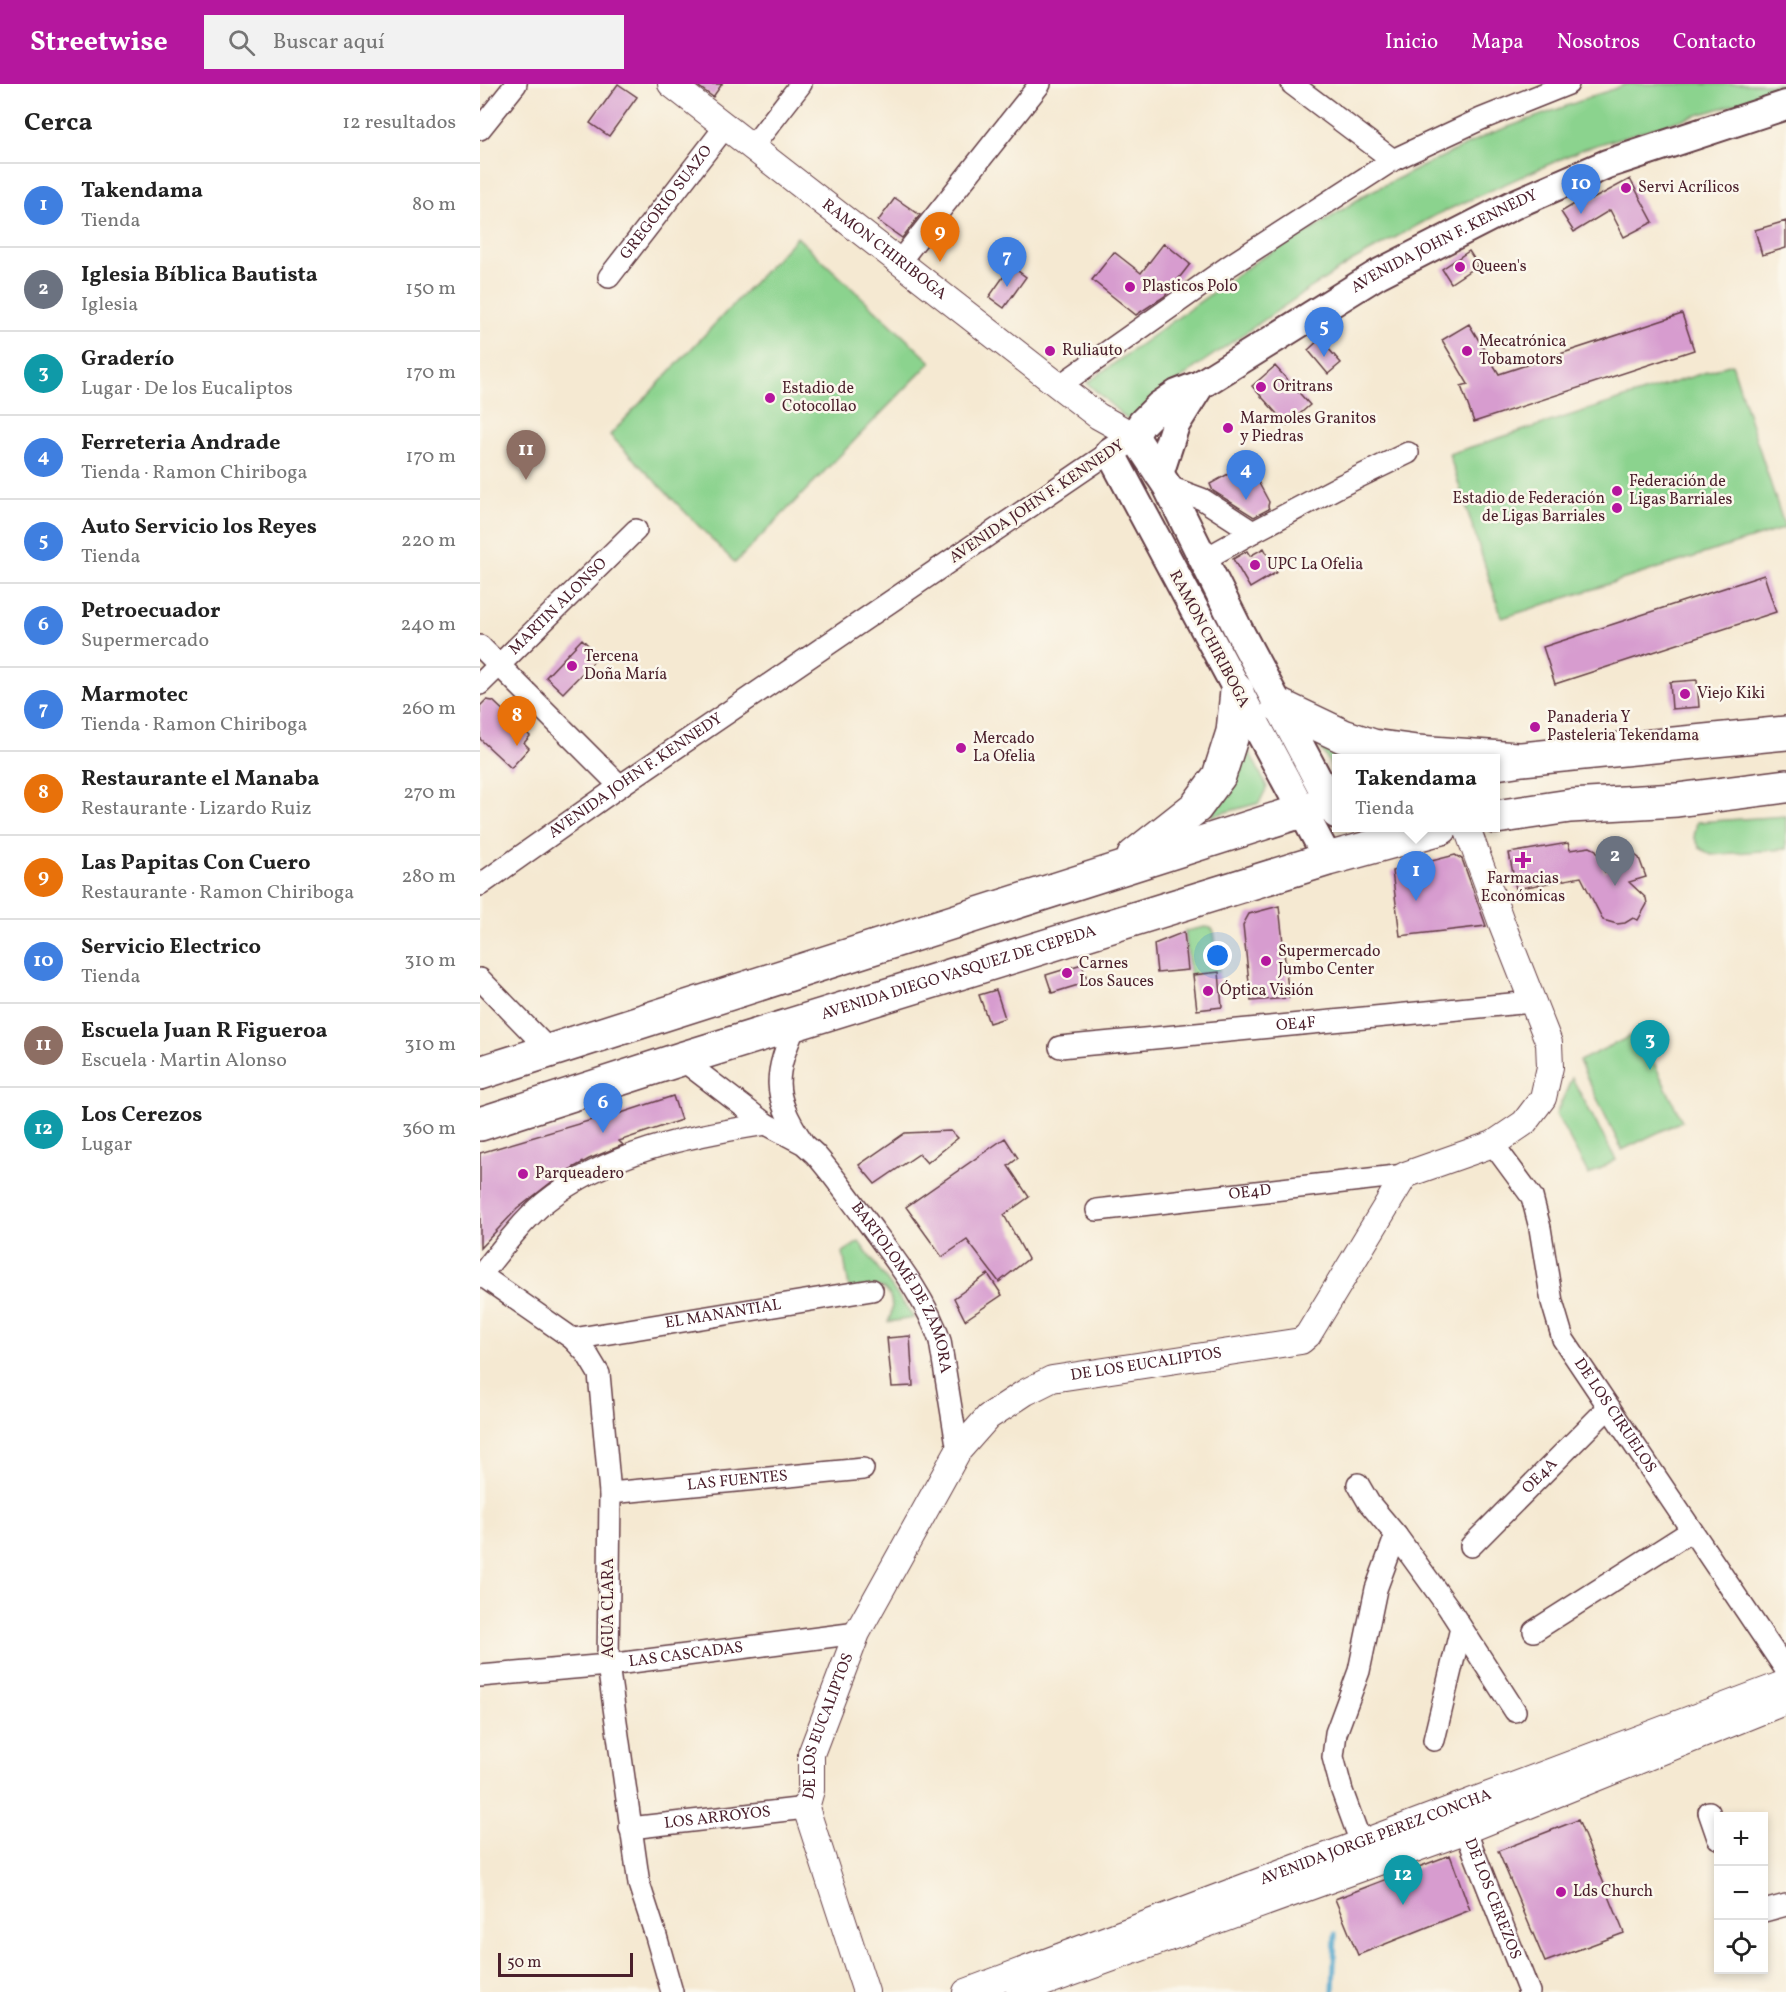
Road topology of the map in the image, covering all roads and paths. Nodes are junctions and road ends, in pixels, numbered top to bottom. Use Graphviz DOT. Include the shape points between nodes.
graph roads {
  1 [pos="516,84"];
  2 [pos="671,84"];
  3 [pos="801,84"];
  4 [pos="1040,84"];
  5 [pos="1292,84"];
  6 [pos="1568,84"];
  7 [pos="1786,105"];
  8 [pos="725,127"];
  9 [pos="480,129"];
  10 [pos="752,147"];
  11 [pos="1393,160"];
  12 [pos="899,262"];
  13 [pos="609,277"];
  14 [pos="1200,385"];
  15 [pos="1059,386"];
  16 [pos="1098,416"];
  17 [pos="1134,436"];
  18 [pos="1110,452"];
  19 [pos="1408,453"];
  20 [pos="1163,480"];
  21 [pos="636,530"];
  22 [pos="1253,532"];
  23 [pos="1203,560"];
  24 [pos="480,646"];
  25 [pos="499,665"];
  26 [pos="480,684"];
  27 [pos="1237,691"];
  28 [pos="1278,705"];
  29 [pos="1786,734"];
  30 [pos="1437,754"];
  31 [pos="1509,761"];
  32 [pos="621,786"];
  33 [pos="1786,786"];
  34 [pos="1500,816"];
  35 [pos="1332,821"];
  36 [pos="1332,822"];
  37 [pos="1332,823"];
  38 [pos="1332,823"];
  39 [pos="1468,832"];
  40 [pos="1117,869"];
  41 [pos="480,885"];
  42 [pos="480,979"];
  43 [pos="1532,1002"];
  44 [pos="796,1024"];
  45 [pos="1060,1047"];
  46 [pos="549,1050"];
  47 [pos="681,1059"];
  48 [pos="480,1073"];
  49 [pos="480,1124"];
  50 [pos="766,1124"];
  51 [pos="804,1144"];
  52 [pos="1493,1144"];
  53 [pos="1405,1175"];
  54 [pos="1097,1210"];
  55 [pos="480,1275"];
  56 [pos="872,1290"];
  57 [pos="573,1339"];
  58 [pos="1609,1407"];
  59 [pos="958,1451"];
  60 [pos="863,1469"];
  61 [pos="1358,1484"];
  62 [pos="610,1493"];
  63 [pos="1692,1531"];
  64 [pos="1396,1535"];
  65 [pos="1471,1546"];
  66 [pos="1461,1628"];
  67 [pos="1534,1630"];
  68 [pos="857,1633"];
  69 [pos="608,1665"];
  70 [pos="1786,1670"];
  71 [pos="480,1676"];
  72 [pos="1786,1683"];
  73 [pos="1786,1701"];
  74 [pos="1515,1711"];
  75 [pos="1434,1740"];
  76 [pos="806,1808"];
  77 [pos="1709,1812"];
  78 [pos="1461,1819"];
  79 [pos="1714,1825"];
  80 [pos="630,1828"];
  81 [pos="1361,1843"];
  82 [pos="1786,1905"];
  83 [pos="1768,1910"];
  84 [pos="672,1992"];
  85 [pos="866,1992"];
  86 [pos="966,1992"];
  87 [pos="1019,1992"];
  88 [pos="1529,1992"];
  1 -- 9 [label="street"];
  2 -- 8 [label="street, RAMON CHIRIBOGA"];
  3 -- 10 [label="street"];
  4 -- 12 [label="street"];
  5 -- 11 [label="street"];
  6 -- 11 [label="street"];
  7 -- 14 [label="main road, AVENIDA JOHN F. KENNEDY" via="1607,164 1515,204 1378,274"];
  8 -- 10 [label="street, RAMON CHIRIBOGA"];
  8 -- 13 [label="street, GREGORIO SUAZO"];
  10 -- 12 [label="street, RAMON CHIRIBOGA"];
  11 -- 15 [label="street" via="1229,266"];
  12 -- 15 [label="street, RAMON CHIRIBOGA"];
  14 -- 17 [label="main road, AVENIDA JOHN F. KENNEDY" via="1159,406"];
  14 -- 20 [label="main road" via="1175,425"];
  15 -- 16 [label="street, RAMON CHIRIBOGA"];
  16 -- 17 [label="street, RAMON CHIRIBOGA"];
  16 -- 18 [label="street, RAMON CHIRIBOGA"];
  17 -- 18 [label="main road, AVENIDA JOHN F. KENNEDY"];
  17 -- 20 [label="main road, RAMON CHIRIBOGA"];
  18 -- 27 [label="main road, RAMON CHIRIBOGA"];
  18 -- 32 [label="street, AVENIDA JOHN F. KENNEDY"];
  19 -- 22 [label="street"];
  20 -- 22 [label="street" via="1202,499"];
  20 -- 23 [label="main road, RAMON CHIRIBOGA"];
  21 -- 25 [label="street, MARTIN ALONSO"];
  22 -- 23 [label="street"];
  23 -- 28 [label="main road, RAMON CHIRIBOGA"];
  24 -- 25 [label="street"];
  25 -- 26 [label="street, MARTIN ALONSO"];
  25 -- 32 [label="street"];
  27 -- 36 [label="main road, RAMON CHIRIBOGA"];
  27 -- 40 [label="main road" via="1233,732 1219,776 1196,807"];
  28 -- 30 [label="main road" via="1373,746"];
  28 -- 35 [label="main road, RAMON CHIRIBOGA"];
  29 -- 31 [label="main road"];
  32 -- 41 [label="street, AVENIDA JOHN F. KENNEDY"];
  33 -- 34 [label="main road"];
  37 -- 40 [label="main road, AVENIDA DIEGO VASQUEZ DE CEPEDA"];
  38 -- 44 [label="main road, AVENIDA DIEGO VASQUEZ DE CEPEDA"];
  39 -- 43 [label="street"];
  40 -- 46 [label="main road, AVENIDA DIEGO VASQUEZ DE CEPEDA"];
  42 -- 46 [label="street"];
  43 -- 45 [label="street, OE4F"];
  43 -- 52 [label="street" via="1549,1043 1550,1067 1543,1098 1524,1123"];
  44 -- 47 [label="main road, AVENIDA DIEGO VASQUEZ DE CEPEDA"];
  44 -- 51 [label="street, BARTOLOMÉ DE ZAMORA" via="782,1058 779,1095 785,1114"];
  46 -- 48 [label="main road, AVENIDA DIEGO VASQUEZ DE CEPEDA"];
  47 -- 49 [label="main road, AVENIDA DIEGO VASQUEZ DE CEPEDA"];
  47 -- 50 [label="street, BARTOLOMÉ DE ZAMORA"];
  50 -- 51 [label="street, BARTOLOMÉ DE ZAMORA"];
  50 -- 55 [label="street" via="656,1146 566,1186 530,1217"];
  51 -- 59 [label="street, BARTOLOMÉ DE ZAMORA" via="837,1181 930,1313 940,1341"];
  52 -- 53 [label="street"];
  52 -- 58 [label="street, DE LOS CIRUELOS" via="1532,1197 1563,1339"];
  53 -- 54 [label="street, OE4D"];
  53 -- 59 [label="street, DE LOS EUCALIPTOS" via="1301,1341 1052,1379 988,1417"];
  55 -- 57 [label="street, AGUA CLARA"];
  56 -- 57 [label="street, EL MANANTIAL"];
  57 -- 62 [label="street, AGUA CLARA" via="599,1374"];
  58 -- 63 [label="street, DE LOS CIRUELOS"];
  58 -- 65 [label="street, OE4A"];
  59 -- 68 [label="street, DE LOS EUCALIPTOS"];
  60 -- 62 [label="street, LAS FUENTES"];
  61 -- 64 [label="street"];
  62 -- 69 [label="street, AGUA CLARA"];
  63 -- 67 [label="street"];
  63 -- 70 [label="street, DE LOS CIRUELOS"];
  64 -- 66 [label="street"];
  64 -- 81 [label="street" via="1376,1589 1359,1671 1336,1733 1334,1757"];
  66 -- 74 [label="street"];
  66 -- 75 [label="street"];
  68 -- 69 [label="street, LAS CASCADAS"];
  68 -- 76 [label="street, DE LOS EUCALIPTOS" via="812,1754"];
  69 -- 71 [label="street, LAS CASCADAS"];
  69 -- 80 [label="street, AGUA CLARA"];
  72 -- 78 [label="street, AVENIDA JORGE PEREZ CONCHA"];
  73 -- 78 [label="street, AVENIDA JORGE PEREZ CONCHA"];
  76 -- 80 [label="street, LOS ARROYOS"];
  76 -- 85 [label="street, DE LOS EUCALIPTOS"];
  77 -- 79 [label="street"];
  78 -- 81 [label="street, AVENIDA JORGE PEREZ CONCHA"];
  78 -- 87 [label="street, AVENIDA JORGE PEREZ CONCHA"];
  78 -- 88 [label="street, DE LOS CEREZOS"];
  80 -- 84 [label="street, AGUA CLARA" via="639,1884"];
  81 -- 86 [label="street, AVENIDA JORGE PEREZ CONCHA"];
  82 -- 83 [label="street"];
}
